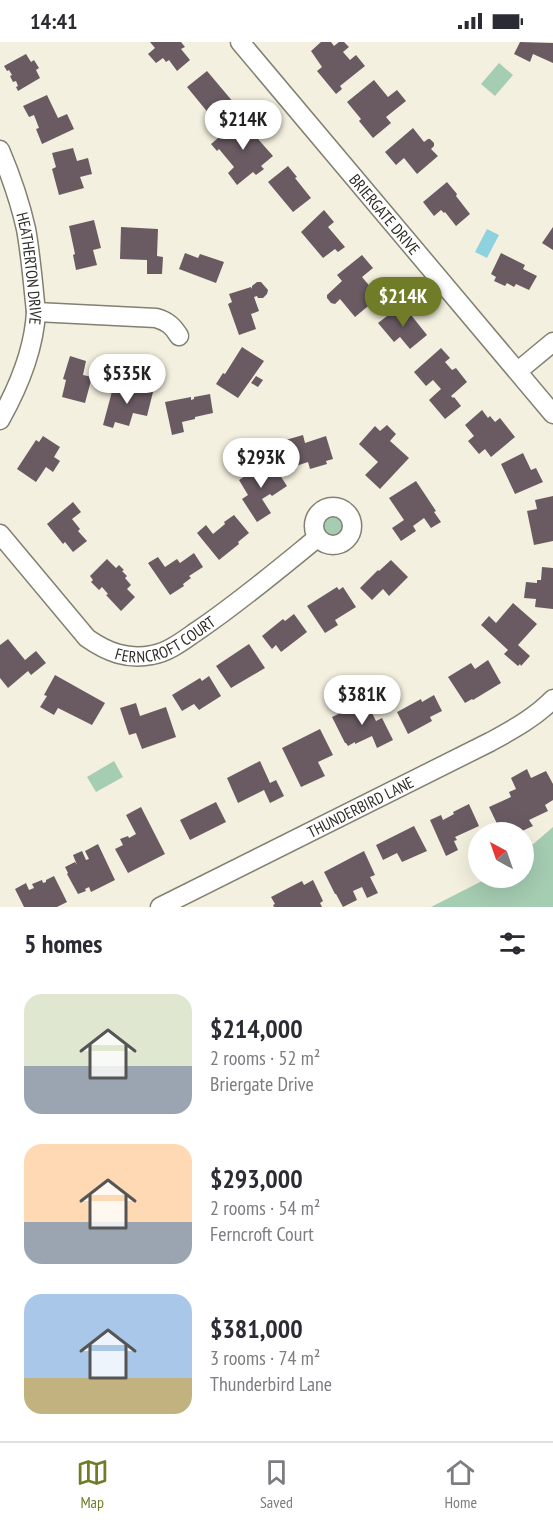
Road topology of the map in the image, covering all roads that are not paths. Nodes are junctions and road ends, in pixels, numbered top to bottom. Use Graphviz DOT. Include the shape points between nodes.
graph roads {
  1 [pos="240,42"];
  2 [pos="0,150"];
  3 [pos="36,312"];
  4 [pos="179,336"];
  5 [pos="553,342"];
  6 [pos="518,371"];
  7 [pos="553,414"];
  8 [pos="0,420"];
  9 [pos="0,534"];
  10 [pos="317,538"];
  11 [pos="553,699"];
  12 [pos="160,907"];
  1 -- 6 [label="street, BRIERGATE DRIVE"];
  2 -- 3 [label="street, HEATHERTON DRIVE" via="26,232"];
  3 -- 4 [label="street" via="156,318 170,324"];
  3 -- 8 [label="street, HEATHERTON DRIVE" via="23,372"];
  5 -- 6 [label="street"];
  6 -- 7 [label="street, BRIERGATE DRIVE"];
  9 -- 10 [label="street, FERNCROFT COURT" via="87,638 117,654 135,657 167,650 182,641 229,609"];
  11 -- 12 [label="street, THUNDERBIRD LANE" via="516,728 490,742"];
}
